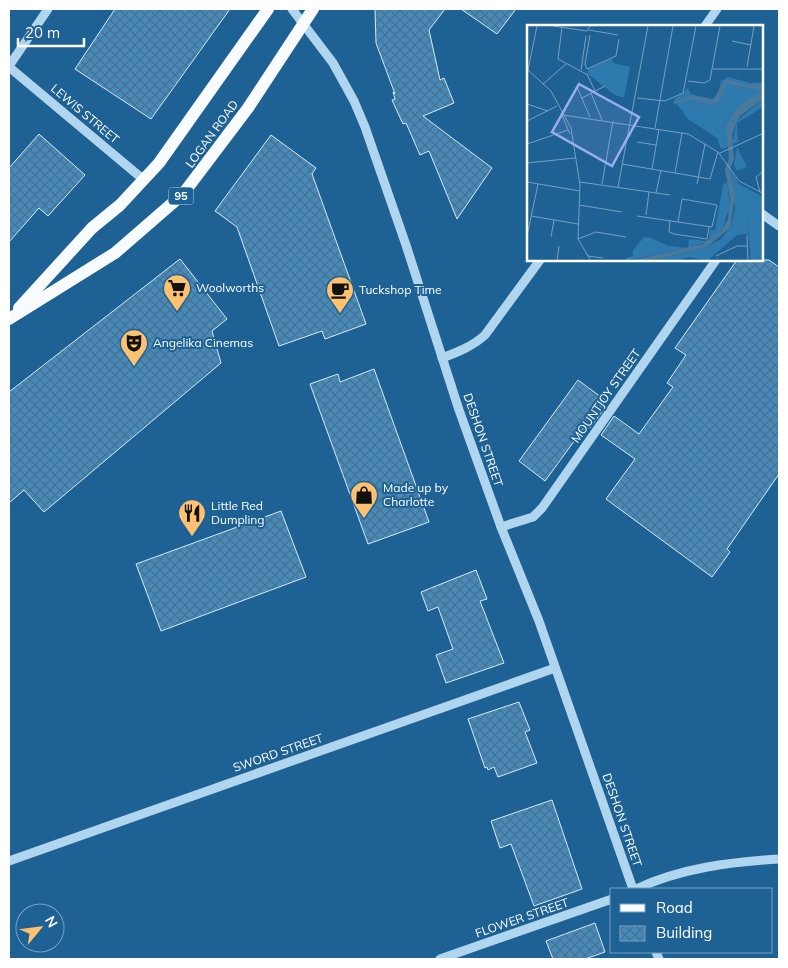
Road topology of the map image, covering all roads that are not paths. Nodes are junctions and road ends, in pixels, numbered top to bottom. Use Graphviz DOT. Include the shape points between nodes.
graph roads {
  1 [pos="48,9"];
  2 [pos="268,9"];
  3 [pos="292,9"];
  4 [pos="314,9"];
  5 [pos="717,9"];
  6 [pos="304,23"];
  7 [pos="706,25"];
  8 [pos="9,67"];
  9 [pos="144,180"];
  10 [pos="763,215"];
  11 [pos="779,226"];
  12 [pos="539,261"];
  13 [pos="715,261"];
  14 [pos="9,319"];
  15 [pos="442,358"];
  16 [pos="501,528"];
  17 [pos="555,668"];
  18 [pos="779,859"];
  19 [pos="9,860"];
  20 [pos="634,888"];
  21 [pos="636,888"];
  22 [pos="610,900"];
  23 [pos="440,959"];
  1 -- 8 [label="street"];
  2 -- 9 [label="main road, LOGAN ROAD / 95" via="165,156"];
  3 -- 6 [label="street, DESHON STREET"];
  4 -- 6 [label="main road, LOGAN ROAD / 95"];
  5 -- 7 [label="street"];
  6 -- 14 [label="main road, LOGAN ROAD / 95" via="248,108 182,194 114,253"];
  6 -- 15 [label="street, DESHON STREET" via="343,79 365,127"];
  8 -- 9 [label="street, LEWIS STREET"];
  9 -- 14 [label="main road, LOGAN ROAD / 95" via="92,228"];
  10 -- 11 [label="street"];
  12 -- 15 [label="street" via="485,334 464,350"];
  13 -- 16 [label="street, MOUNTJOY STREET" via="542,508 533,517"];
  15 -- 16 [label="street, DESHON STREET"];
  16 -- 17 [label="street, DESHON STREET"];
  17 -- 19 [label="street, SWORD STREET"];
  17 -- 20 [label="street, DESHON STREET"];
  18 -- 21 [label="street" via="716,865"];
  22 -- 23 [label="street, FLOWER STREET"];
}
